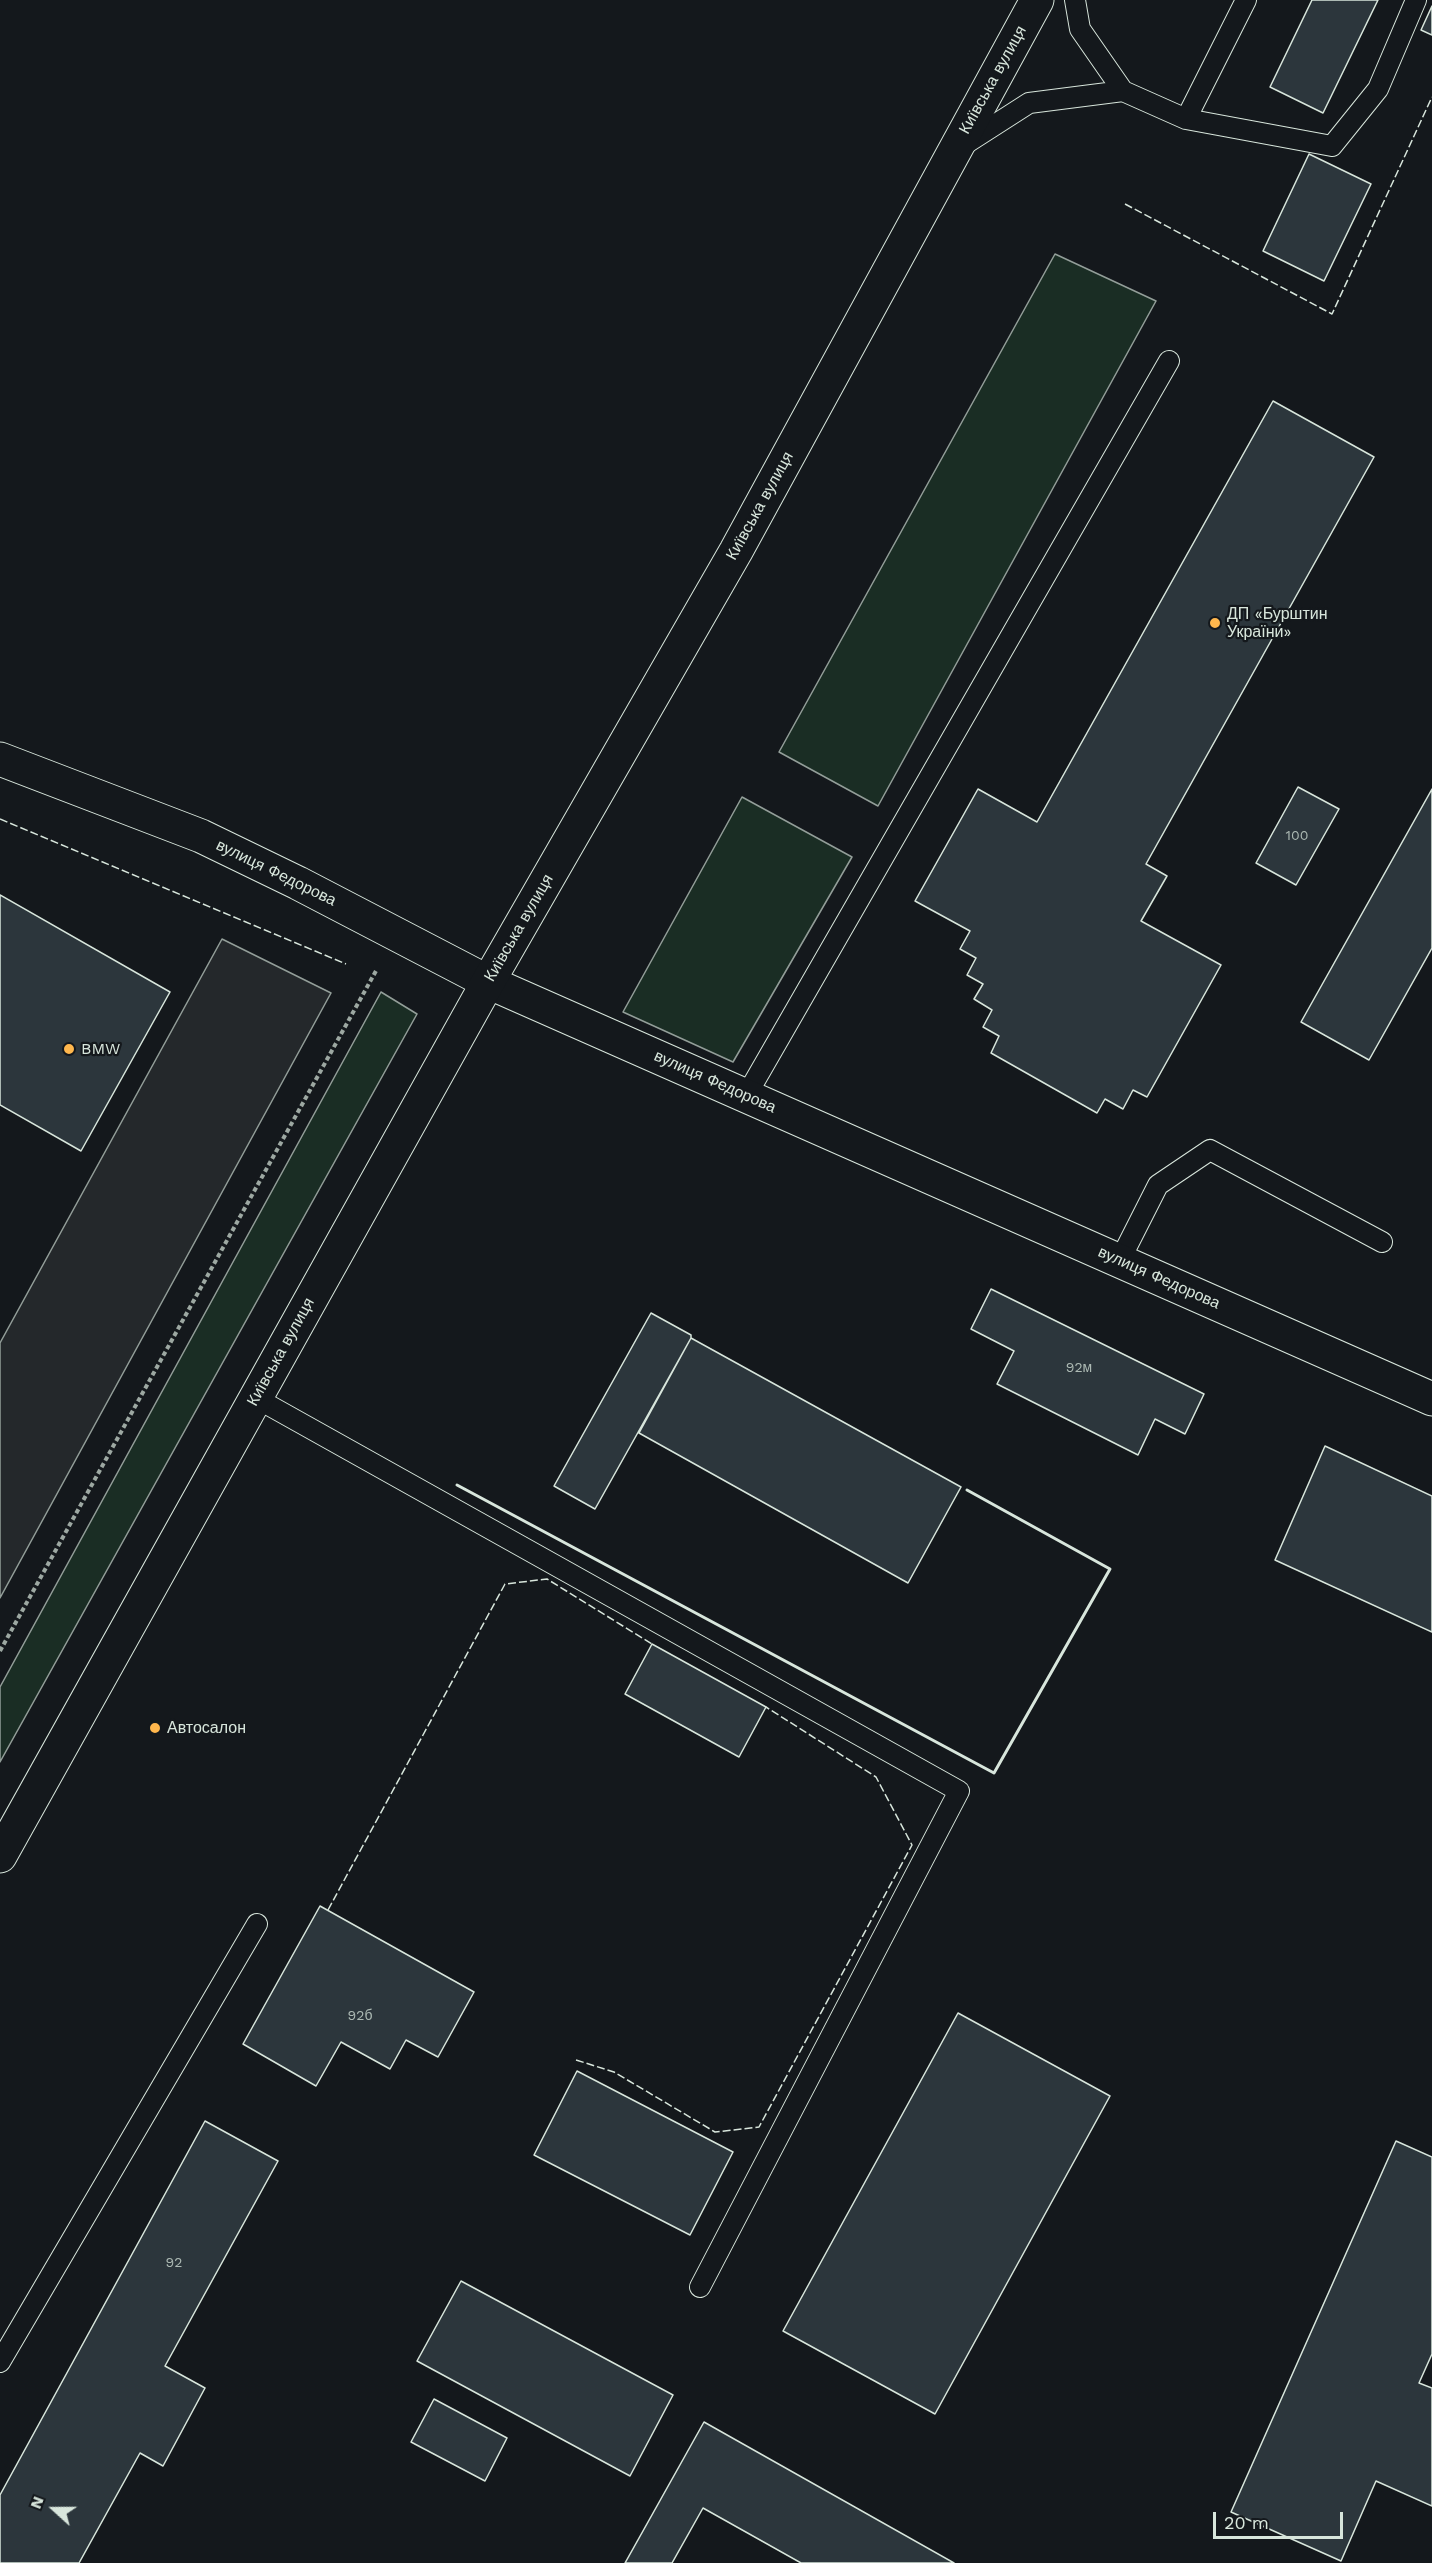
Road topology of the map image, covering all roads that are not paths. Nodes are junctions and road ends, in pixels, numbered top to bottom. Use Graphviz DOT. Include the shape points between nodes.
graph roads {
  1 [pos="1037,0"];
  2 [pos="1076,0"];
  3 [pos="1246,0"];
  4 [pos="1416,0"];
  5 [pos="1123,91"];
  6 [pos="1186,119"];
  7 [pos="955,151"];
  8 [pos="1169,361"];
  9 [pos="0,759"];
  10 [pos="488,982"];
  11 [pos="746,1096"];
  12 [pos="1382,1242"];
  13 [pos="1120,1260"];
  14 [pos="256,1398"];
  15 [pos="1432,1399"];
  16 [pos="0,1856"];
  17 [pos="257,1924"];
  18 [pos="700,2287"];
  19 [pos="0,2362"];
  1 -- 7 [label="main road, Київська вулиця"];
  2 -- 5 [label="lane" via="1080,28"];
  3 -- 6 [label="lane"];
  4 -- 6 [label="lane" via="1378,89 1332,146"];
  5 -- 6 [label="lane"];
  5 -- 7 [label="lane" via="1029,103"];
  7 -- 10 [label="main road, Київська вулиця" via="736,550"];
  8 -- 11 [label="lane"];
  9 -- 10 [label="main road, вулиця Федорова" via="201,836"];
  10 -- 11 [label="main road, вулиця Федорова"];
  10 -- 14 [label="main road, Київська вулиця"];
  11 -- 13 [label="main road, вулиця Федорова"];
  12 -- 13 [label="lane" via="1210,1150 1158,1185"];
  13 -- 15 [label="main road, вулиця Федорова"];
  14 -- 16 [label="main road, Київська вулиця"];
  14 -- 18 [label="lane" via="959,1791"];
  17 -- 19 [label="lane"];
}
